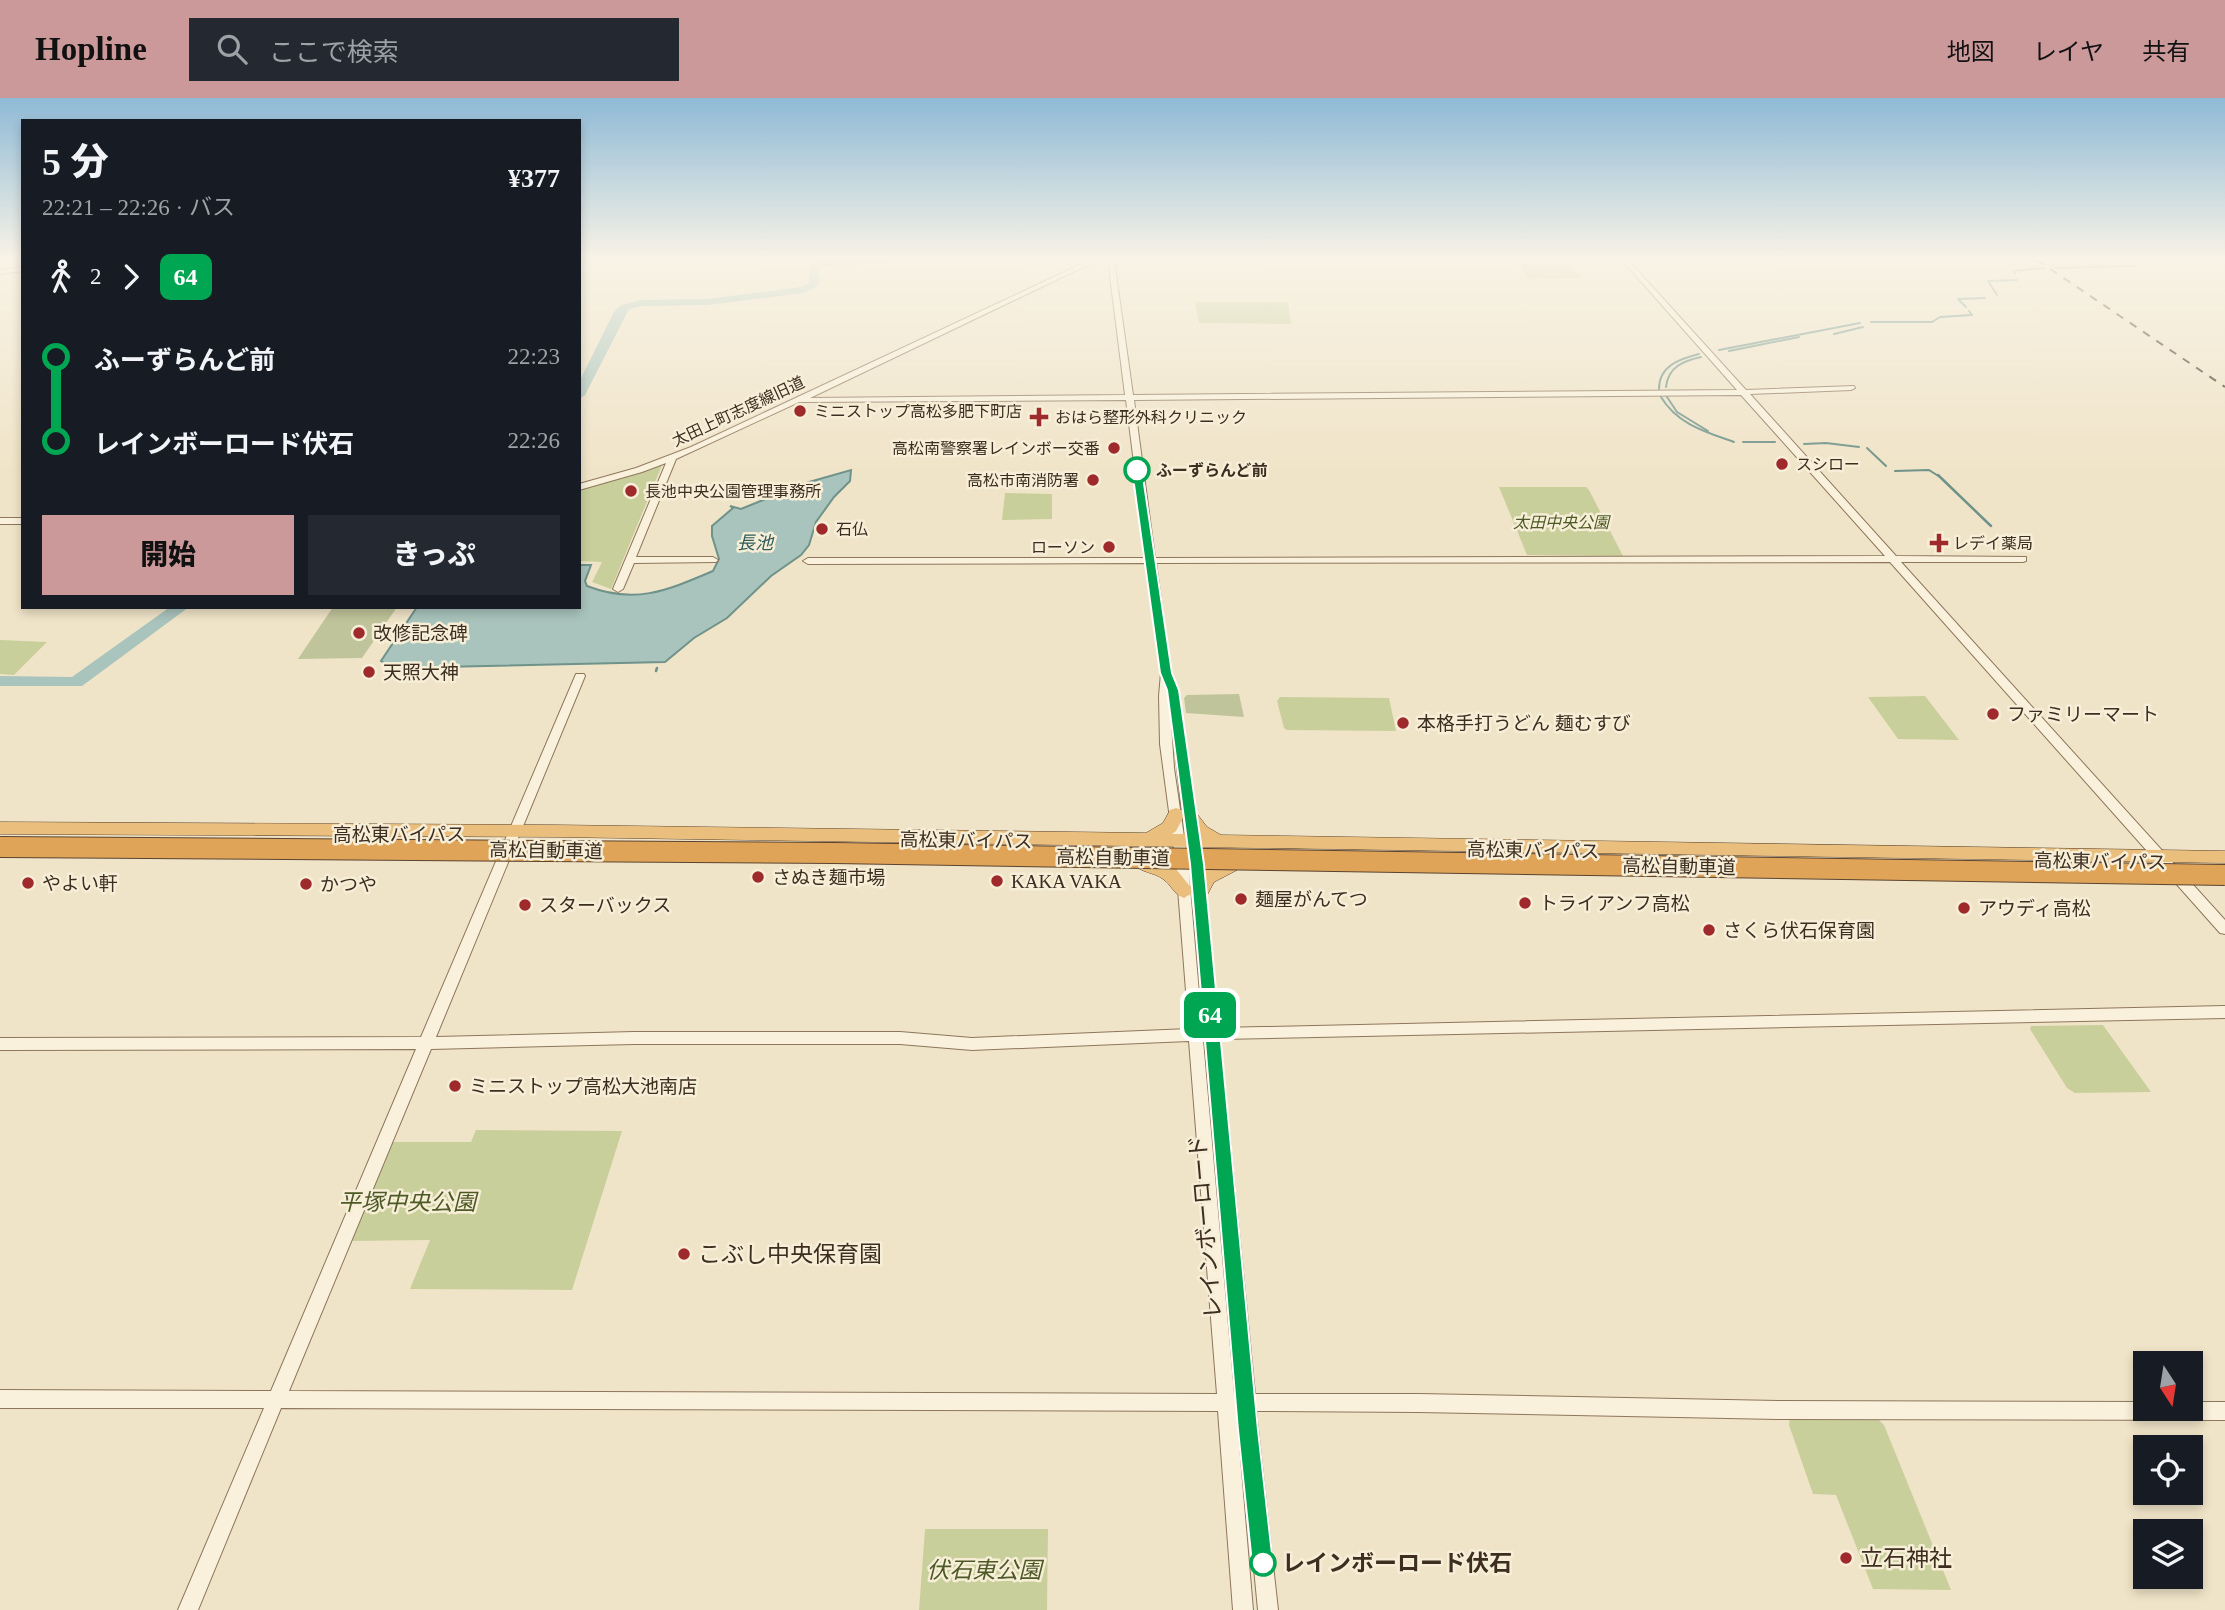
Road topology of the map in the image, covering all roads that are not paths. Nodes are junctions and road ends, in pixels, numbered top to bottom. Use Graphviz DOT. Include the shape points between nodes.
graph roads {
  1 [pos="946,331"];
  2 [pos="1120,331"];
  3 [pos="1688,331"];
  4 [pos="1851,388"];
  5 [pos="1743,392"];
  6 [pos="1128,398"];
  7 [pos="799,400"];
  8 [pos="672,458"];
  9 [pos="581,486"];
  10 [pos="0,521"];
  11 [pos="21,521"];
  12 [pos="2023,559"];
  13 [pos="629,560"];
  14 [pos="713,560"];
  15 [pos="1150,560"];
  16 [pos="1893,560"];
  17 [pos="808,561"];
  18 [pos="618,589"];
  19 [pos="1166,673"];
  20 [pos="580,676"];
  21 [pos="1183,816"];
  22 [pos="0,828"];
  23 [pos="517,830"];
  24 [pos="0,837"];
  25 [pos="1150,838"];
  26 [pos="1186,838"];
  27 [pos="1221,839"];
  28 [pos="0,847"];
  29 [pos="0,853"];
  30 [pos="505,856"];
  31 [pos="2160,856"];
  32 [pos="2225,857"];
  33 [pos="1142,863"];
  34 [pos="1189,864"];
  35 [pos="2225,864"];
  36 [pos="1231,865"];
  37 [pos="2225,875"];
  38 [pos="2184,883"];
  39 [pos="2225,883"];
  40 [pos="1192,892"];
  41 [pos="2225,929"];
  42 [pos="2225,1012"];
  43 [pos="1204,1035"];
  44 [pos="426,1043"];
  45 [pos="0,1044"];
  46 [pos="0,1399"];
  47 [pos="277,1399"];
  48 [pos="1224,1404"];
  49 [pos="1245,1404"];
  50 [pos="2225,1411"];
  51 [pos="188,1610"];
  52 [pos="1243,1610"];
  53 [pos="1268,1610"];
  1 -- 7 [label="street, 太田上町志度線旧道"];
  2 -- 6 [label="street"];
  3 -- 5 [label="street"];
  4 -- 5 [label="street"];
  5 -- 6 [label="street"];
  5 -- 16 [label="street"];
  6 -- 7 [label="street"];
  6 -- 15 [label="street"];
  7 -- 8 [label="street, 太田上町志度線旧道"];
  8 -- 9 [label="street, 太田上町志度線旧道"];
  8 -- 13 [label="street"];
  10 -- 11 [label="street"];
  12 -- 16 [label="street"];
  13 -- 14 [label="street"];
  13 -- 18 [label="street"];
  15 -- 16 [label="street"];
  15 -- 17 [label="street"];
  15 -- 19 [label="street"];
  16 -- 31 [label="street"];
  19 -- 21 [label="street" via="1173,690"];
  20 -- 23 [label="street"];
  21 -- 25 [label="highway"];
  21 -- 26 [label="street"];
  21 -- 27 [label="highway" via="1201,831"];
  22 -- 23 [label="highway, 高松東バイパス"];
  23 -- 25 [label="highway, 高松東バイパス"];
  23 -- 30 [label="street"];
  24 -- 35 [label="highway, 高松自動車道" via="532,838"];
  25 -- 26 [label="highway, 高松東バイパス"];
  26 -- 27 [label="highway, 高松東バイパス"];
  26 -- 34 [label="street, レインボーロード"];
  27 -- 31 [label="highway, 高松東バイパス"];
  28 -- 37 [label="highway, 高松自動車道, bridge" via="512,849"];
  29 -- 30 [label="highway, 高松東バイパス"];
  30 -- 33 [label="highway, 高松東バイパス"];
  30 -- 44 [label="street"];
  31 -- 32 [label="highway, 高松東バイパス"];
  31 -- 38 [label="street"];
  33 -- 34 [label="highway, 高松東バイパス"];
  33 -- 40 [label="highway" via="1170,874"];
  34 -- 36 [label="highway, 高松東バイパス"];
  34 -- 40 [label="street, レインボーロード"];
  36 -- 38 [label="highway, 高松東バイパス"];
  36 -- 40 [label="highway" via="1206,878"];
  38 -- 39 [label="highway, 高松東バイパス"];
  38 -- 41 [label="street"];
  40 -- 43 [label="street, レインボーロード"];
  42 -- 43 [label="street"];
  43 -- 44 [label="street" via="972,1044 900,1038"];
  43 -- 48 [label="street, レインボーロード"];
  43 -- 49 [label="street, レインボーロード"];
  44 -- 45 [label="street"];
  44 -- 47 [label="street"];
  46 -- 47 [label="street"];
  47 -- 48 [label="street"];
  47 -- 51 [label="street"];
  48 -- 49 [label="street"];
  48 -- 52 [label="street, レインボーロード"];
  49 -- 50 [label="street"];
  49 -- 53 [label="street, レインボーロード"];
}
